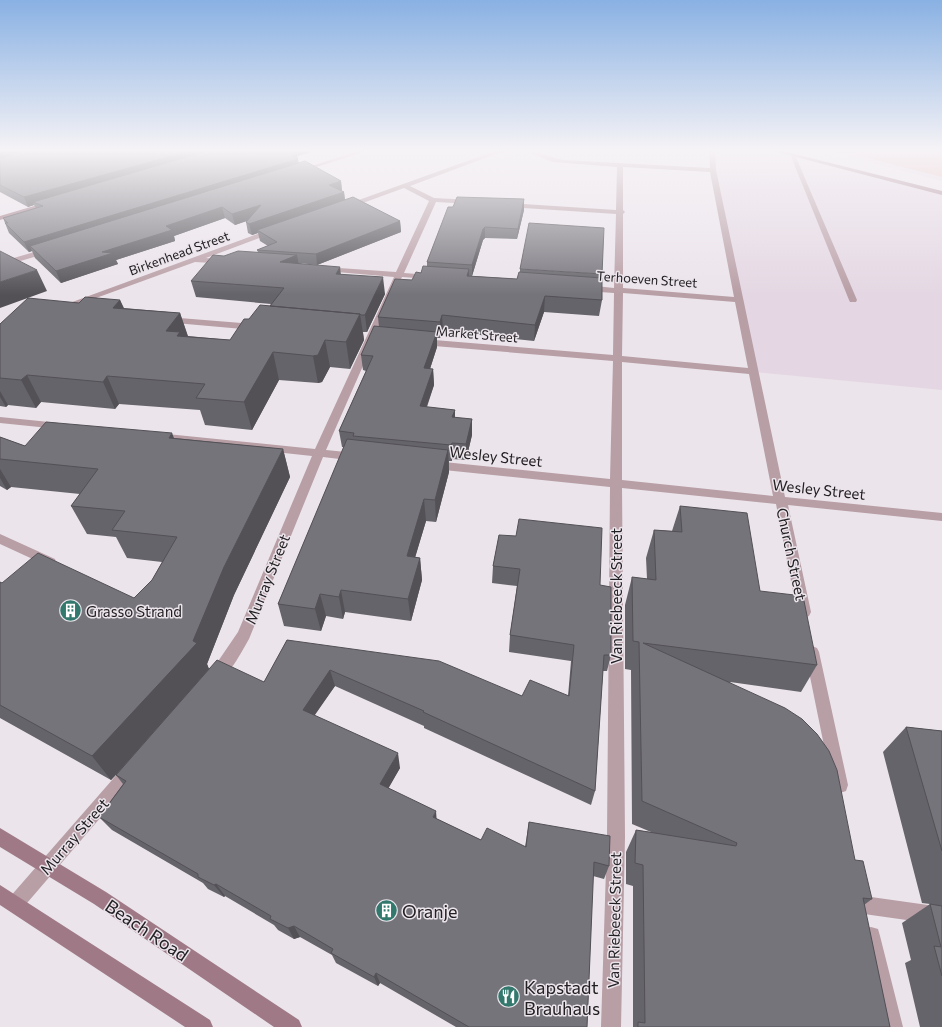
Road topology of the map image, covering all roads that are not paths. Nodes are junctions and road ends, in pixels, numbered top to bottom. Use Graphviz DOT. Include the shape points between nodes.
graph roads {
  1 [pos="366,199"];
  2 [pos="620,199"];
  3 [pos="719,199"];
  4 [pos="810,199"];
  5 [pos="61,200"];
  6 [pos="433,200"];
  7 [pos="479,203"];
  8 [pos="502,204"];
  9 [pos="337,209"];
  10 [pos="23,211"];
  11 [pos="620,212"];
  12 [pos="0,213"];
  13 [pos="0,218"];
  14 [pos="284,228"];
  15 [pos="53,248"];
  16 [pos="195,260"];
  17 [pos="237,262"];
  18 [pos="0,265"];
  19 [pos="317,268"];
  20 [pos="399,274"];
  21 [pos="440,277"];
  22 [pos="580,288"];
  23 [pos="618,290"];
  24 [pos="739,300"];
  25 [pos="853,300"];
  26 [pos="79,312"];
  27 [pos="155,318"];
  28 [pos="264,328"];
  29 [pos="359,336"];
  30 [pos="371,338"];
  31 [pos="382,338"];
  32 [pos="414,341"];
  33 [pos="617,359"];
  34 [pos="754,372"];
  35 [pos="0,420"];
  36 [pos="70,428"];
  37 [pos="148,435"];
  38 [pos="319,453"];
  39 [pos="366,458"];
  40 [pos="421,463"];
  41 [pos="616,484"];
  42 [pos="781,501"];
  43 [pos="942,517"];
  44 [pos="0,539"];
  45 [pos="64,569"];
  46 [pos="204,688"];
  47 [pos="141,759"];
  48 [pos="843,799"];
  49 [pos="0,837"];
  50 [pos="48,865"];
  51 [pos="8,899"];
  52 [pos="942,916"];
  53 [pos="203,1027"];
  54 [pos="292,1027"];
  55 [pos="611,1027"];
  56 [pos="893,1027"];
  1 -- 9 [label="street"];
  2 -- 11 [label="street, Van Riebeeck Street"];
  3 -- 24 [label="street, Church Street"];
  4 -- 25 [label="street"];
  5 -- 10 [label="street"];
  6 -- 7 [label="street"];
  6 -- 20 [label="street, Murray Street"];
  8 -- 11 [label="street"];
  10 -- 12 [label="street"];
  10 -- 13 [label="street"];
  11 -- 23 [label="street, Van Riebeeck Street"];
  14 -- 16 [label="street, Birkenhead Street"];
  15 -- 18 [label="street"];
  16 -- 17 [label="street"];
  16 -- 26 [label="street, Birkenhead Street" via="55,309"];
  19 -- 20 [label="street"];
  20 -- 21 [label="street"];
  20 -- 30 [label="street, Murray Street"];
  22 -- 23 [label="street, Terhoeven Street"];
  23 -- 24 [label="street, Terhoeven Street"];
  23 -- 33 [label="street, Van Riebeeck Street"];
  24 -- 34 [label="street, Church Street"];
  27 -- 28 [label="street"];
  29 -- 30 [label="street"];
  30 -- 31 [label="street"];
  30 -- 38 [label="street, Murray Street"];
  32 -- 33 [label="street, Market Street"];
  33 -- 34 [label="street, Market Street"];
  33 -- 41 [label="street, Van Riebeeck Street"];
  34 -- 42 [label="street, Church Street"];
  35 -- 36 [label="street"];
  37 -- 38 [label="street"];
  38 -- 39 [label="street"];
  38 -- 46 [label="street, Murray Street" via="244,635 230,658"];
  40 -- 41 [label="street, Wesley Street"];
  41 -- 42 [label="street, Wesley Street"];
  41 -- 55 [label="street, Van Riebeeck Street" via="616,837"];
  42 -- 43 [label="street, Wesley Street"];
  42 -- 48 [label="street, Church Street"];
  44 -- 45 [label="street"];
  47 -- 50 [label="street, Murray Street"];
  49 -- 50 [label="street, Beach Road"];
  50 -- 51 [label="street, Murray Street"];
  50 -- 54 [label="street, Beach Road"];
  51 -- 53 [label="street"];
  52 -- 56 [label="street" via="863,897"];
}
